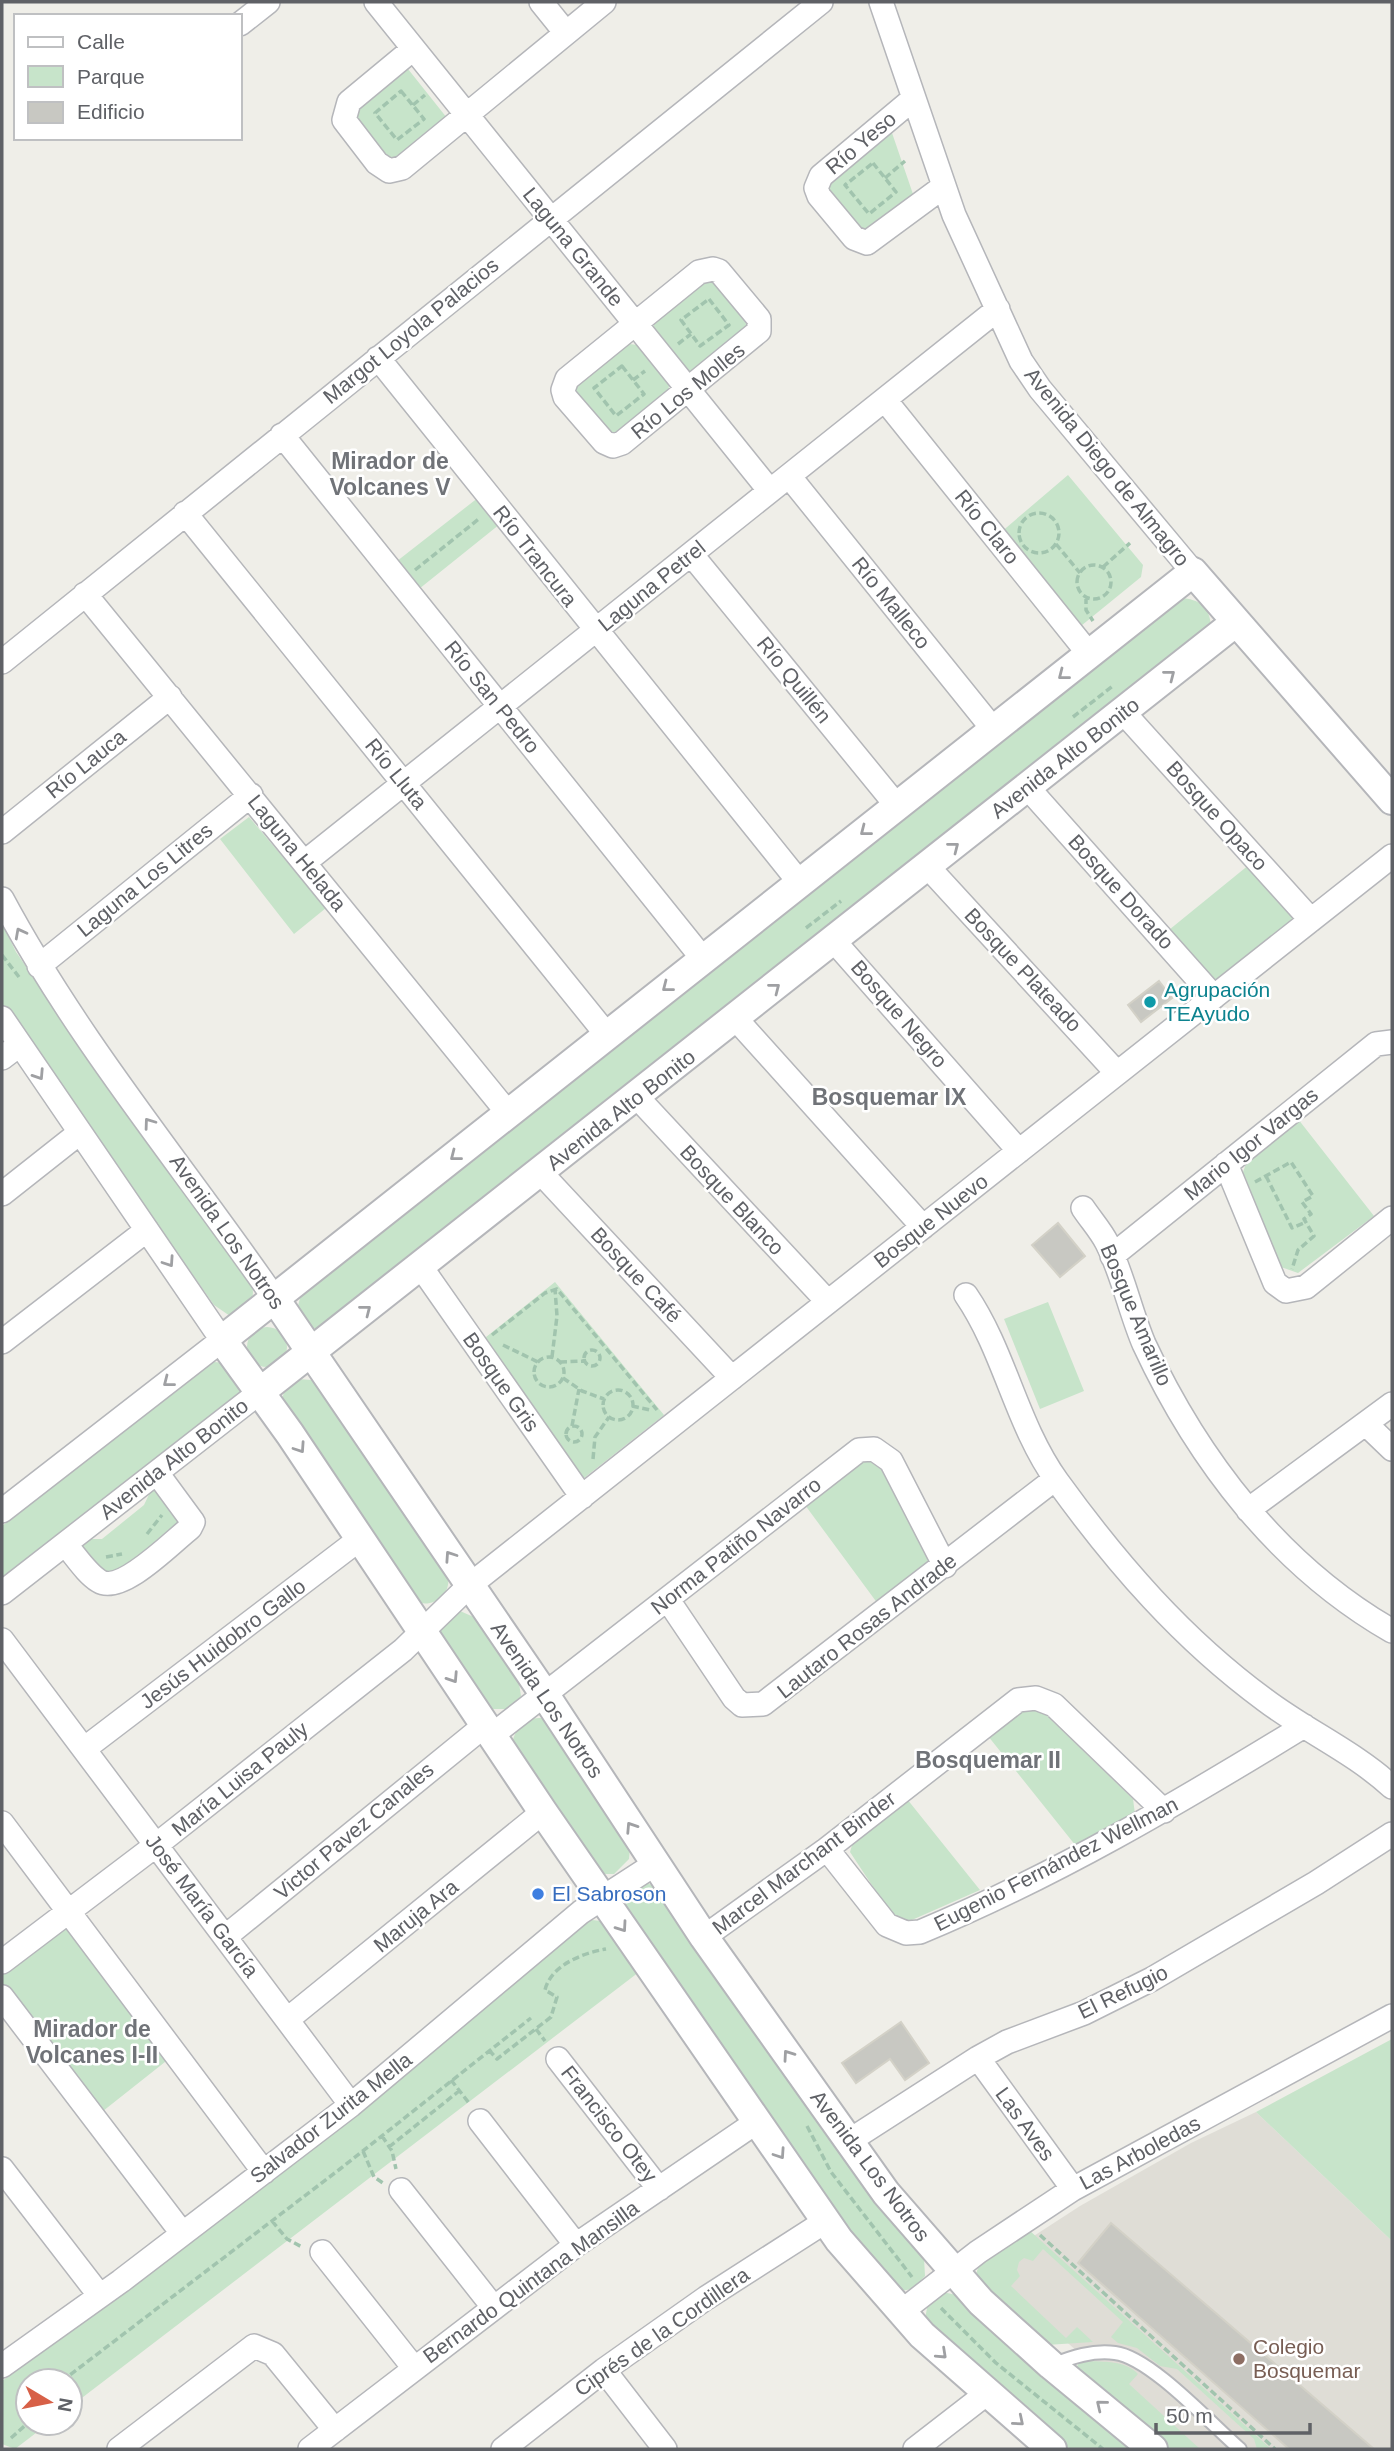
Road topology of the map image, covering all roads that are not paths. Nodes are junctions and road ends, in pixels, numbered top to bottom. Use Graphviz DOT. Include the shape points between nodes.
graph roads {
  1 [pos="268,2"];
  2 [pos="376,2"];
  3 [pos="541,2"];
  4 [pos="604,2"];
  5 [pos="821,2"];
  6 [pos="881,2"];
  7 [pos="242,22"];
  8 [pos="566,33"];
  9 [pos="413,49"];
  10 [pos="913,99"];
  11 [pos="465,114"];
  12 [pos="943,187"];
  13 [pos="551,219"];
  14 [pos="998,309"];
  15 [pos="635,323"];
  16 [pos="378,358"];
  17 [pos="690,390"];
  18 [pos="885,400"];
  19 [pos="282,435"];
  20 [pos="789,476"];
  21 [pos="770,491"];
  22 [pos="186,513"];
  23 [pos="691,554"];
  24 [pos="1193,572"];
  25 [pos="85,594"];
  26 [pos="1237,622"];
  27 [pos="595,631"];
  28 [pos="1089,654"];
  29 [pos="2,662"];
  30 [pos="170,697"];
  31 [pos="500,707"];
  32 [pos="1123,712"];
  33 [pos="993,729"];
  34 [pos="404,783"];
  35 [pos="1028,788"];
  36 [pos="251,795"];
  37 [pos="1392,800"];
  38 [pos="897,806"];
  39 [pos="2,832"];
  40 [pos="1392,856"];
  41 [pos="305,862"];
  42 [pos="928,867"];
  43 [pos="800,883"];
  44 [pos="2,900"];
  45 [pos="1311,920"];
  46 [pos="834,941"];
  47 [pos="703,959"];
  48 [pos="39,966"];
  49 [pos="1214,997"];
  50 [pos="2,1018"];
  51 [pos="736,1019"];
  52 [pos="607,1035"];
  53 [pos="1392,1042"];
  54 [pos="11,1051"];
  55 [pos="1117,1073"];
  56 [pos="637,1097"];
  57 [pos="508,1113"];
  58 [pos="78,1134"];
  59 [pos="1019,1151"];
  60 [pos="1227,1164"];
  61 [pos="541,1173"];
  62 [pos="2,1194"];
  63 [pos="1083,1208"];
  64 [pos="1392,1218"];
  65 [pos="923,1227"];
  66 [pos="147,1230"];
  67 [pos="1112,1256"];
  68 [pos="421,1267"];
  69 [pos="966,1295"];
  70 [pos="275,1298"];
  71 [pos="828,1302"];
  72 [pos="222,1340"];
  73 [pos="2,1342"];
  74 [pos="312,1353"];
  75 [pos="732,1378"];
  76 [pos="260,1392"];
  77 [pos="1392,1405"];
  78 [pos="1367,1424"];
  79 [pos="1392,1449"];
  80 [pos="157,1473"];
  81 [pos="1055,1479"];
  82 [pos="582,1497"];
  83 [pos="1248,1510"];
  84 [pos="2,1511"];
  85 [pos="361,1538"];
  86 [pos="65,1544"];
  87 [pos="945,1566"];
  88 [pos="470,1585"];
  89 [pos="2,1593"];
  90 [pos="668,1600"];
  91 [pos="1392,1630"];
  92 [pos="422,1631"];
  93 [pos="2,1640"];
  94 [pos="545,1695"];
  95 [pos="1304,1726"];
  96 [pos="488,1731"];
  97 [pos="84,1749"];
  98 [pos="1392,1787"];
  99 [pos="1164,1811"];
  100 [pos="542,1812"];
  101 [pos="2,1823"];
  102 [pos="1392,1834"];
  103 [pos="155,1846"];
  104 [pos="827,1849"];
  105 [pos="655,1864"];
  106 [pos="601,1899"];
  107 [pos="67,1913"];
  108 [pos="225,1937"];
  109 [pos="704,1937"];
  110 [pos="2,1962"];
  111 [pos="2,1997"];
  112 [pos="1392,2016"];
  113 [pos="288,2019"];
  114 [pos="558,2059"];
  115 [pos="978,2059"];
  116 [pos="351,2105"];
  117 [pos="476,2114"];
  118 [pos="758,2121"];
  119 [pos="849,2141"];
  120 [pos="2,2169"];
  121 [pos="264,2172"];
  122 [pos="659,2189"];
  123 [pos="1073,2189"];
  124 [pos="401,2190"];
  125 [pos="826,2221"];
  126 [pos="183,2233"];
  127 [pos="576,2245"];
  128 [pos="322,2252"];
  129 [pos="952,2271"];
  130 [pos="100,2296"];
  131 [pos="494,2308"];
  132 [pos="901,2312"];
  133 [pos="4,2360"];
  134 [pos="1051,2365"];
  135 [pos="414,2368"];
  136 [pos="604,2370"];
  137 [pos="986,2394"];
  138 [pos="335,2430"];
  139 [pos="533,2441"];
  140 [pos="119,2449"];
  141 [pos="310,2449"];
  142 [pos="503,2449"];
  143 [pos="664,2449"];
  144 [pos="915,2449"];
  145 [pos="1052,2449"];
  146 [pos="1153,2449"];
  147 [pos="1240,2449"];
  1 -- 7 [label="street"];
  2 -- 9 [label="street, Laguna Grande"];
  3 -- 8 [label="street"];
  4 -- 8 [label="street"];
  5 -- 13 [label="street, Margot Loyola Palacios"];
  6 -- 10 [label="street, Avenida Diego de Almagro"];
  8 -- 11 [label="street"];
  9 -- 11 [label="street, Laguna Grande"];
  9 -- 11 [label="street" via="349,102 344,114 377,163 388,171 402,168"];
  10 -- 12 [label="street, Avenida Diego de Almagro"];
  10 -- 12 [label="street, Río Yeso" via="821,176 819,196 854,237 867,243"];
  11 -- 13 [label="street, Laguna Grande"];
  12 -- 14 [label="street, Avenida Diego de Almagro"];
  13 -- 15 [label="street, Laguna Grande"];
  13 -- 16 [label="street, Margot Loyola Palacios"];
  14 -- 18 [label="street, Laguna Petrel"];
  14 -- 24 [label="street, Avenida Diego de Almagro" via="1035,382"];
  15 -- 17 [label="street, Laguna Grande"];
  15 -- 17 [label="street, Río Los Molles" via="708,269 719,271 759,319 755,337"];
  15 -- 17 [label="street, Río Los Molles" via="567,379 565,397 604,442 613,446"];
  16 -- 19 [label="street, Margot Loyola Palacios"];
  16 -- 27 [label="street, Río Trancura"];
  17 -- 21 [label="street, Laguna Grande"];
  18 -- 20 [label="street, Laguna Petrel"];
  18 -- 28 [label="street, Río Claro"];
  19 -- 22 [label="street, Margot Loyola Palacios"];
  19 -- 31 [label="street, Río San Pedro"];
  20 -- 21 [label="street, Laguna Petrel"];
  20 -- 33 [label="street, Río Malleco"];
  21 -- 23 [label="street, Laguna Petrel"];
  22 -- 25 [label="street, Margot Loyola Palacios"];
  22 -- 34 [label="street, Río Lluta"];
  23 -- 27 [label="street, Laguna Petrel"];
  23 -- 38 [label="street, Río Quillén"];
  24 -- 26 [label="street, Avenida Diego de Almagro"];
  24 -- 28 [label="street"];
  25 -- 29 [label="street, Margot Loyola Palacios"];
  25 -- 30 [label="street, Laguna Helada"];
  32 -- 26 [label="street, Avenida Alto Bonito, one-way"];
  26 -- 37 [label="street, Avenida Diego de Almagro"];
  27 -- 31 [label="street, Laguna Petrel"];
  27 -- 43 [label="street, Río Trancura"];
  28 -- 33 [label="street, one-way"];
  30 -- 36 [label="street, Laguna Helada"];
  30 -- 39 [label="street, Río Lauca"];
  31 -- 34 [label="street, Laguna Petrel"];
  31 -- 47 [label="street, Río San Pedro"];
  32 -- 35 [label="street, Avenida Alto Bonito"];
  32 -- 45 [label="street, Bosque Opaco"];
  33 -- 38 [label="street"];
  34 -- 41 [label="street, Laguna Petrel"];
  34 -- 52 [label="street, Río Lluta"];
  42 -- 35 [label="street, Avenida Alto Bonito, one-way"];
  35 -- 49 [label="street, Bosque Dorado"];
  36 -- 41 [label="street, Laguna Helada"];
  36 -- 48 [label="street, Laguna Los Litres"];
  38 -- 43 [label="street, one-way"];
  40 -- 45 [label="street, Bosque Nuevo"];
  41 -- 57 [label="street, Laguna Helada"];
  42 -- 46 [label="street, Avenida Alto Bonito"];
  42 -- 55 [label="street, Bosque Plateado"];
  43 -- 47 [label="street"];
  48 -- 44 [label="street, Avenida Los Notros, one-way"];
  45 -- 49 [label="street, Bosque Nuevo"];
  51 -- 46 [label="street, Avenida Alto Bonito, one-way"];
  46 -- 59 [label="street, Bosque Negro"];
  47 -- 52 [label="street, one-way"];
  70 -- 48 [label="street, Avenida Los Notros, one-way"];
  49 -- 55 [label="street, Bosque Nuevo"];
  50 -- 54 [label="street"];
  51 -- 56 [label="street, Avenida Alto Bonito"];
  51 -- 65 [label="street"];
  52 -- 57 [label="street"];
  53 -- 60 [label="street, Mario Igor Vargas" via="1376,1044"];
  54 -- 58 [label="street, one-way"];
  55 -- 59 [label="street, Bosque Nuevo"];
  56 -- 61 [label="street, Avenida Alto Bonito"];
  56 -- 71 [label="street, Bosque Blanco"];
  57 -- 70 [label="street, one-way"];
  58 -- 62 [label="street"];
  58 -- 66 [label="street"];
  59 -- 65 [label="street, Bosque Nuevo"];
  60 -- 64 [label="street" via="1275,1283 1286,1291 1306,1287"];
  60 -- 67 [label="street, Mario Igor Vargas"];
  61 -- 68 [label="street, Avenida Alto Bonito"];
  61 -- 75 [label="street, Bosque Café"];
  63 -- 67 [label="street, Bosque Amarillo"];
  65 -- 71 [label="street, Bosque Nuevo"];
  66 -- 72 [label="street, one-way"];
  66 -- 73 [label="street"];
  67 -- 83 [label="street, Bosque Amarillo" via="1168,1393"];
  74 -- 68 [label="street, Avenida Alto Bonito, one-way"];
  68 -- 82 [label="street, Bosque Gris"];
  69 -- 81 [label="street" via="985,1326 1025,1422"];
  70 -- 72 [label="street"];
  70 -- 74 [label="street, Avenida Los Notros"];
  71 -- 75 [label="street, Bosque Nuevo"];
  72 -- 76 [label="street"];
  72 -- 84 [label="street, one-way"];
  74 -- 76 [label="street, Avenida Alto Bonito"];
  88 -- 74 [label="street, Avenida Los Notros, one-way"];
  75 -- 82 [label="street, Bosque Nuevo"];
  76 -- 80 [label="street, Avenida Alto Bonito"];
  76 -- 85 [label="street, one-way"];
  77 -- 78 [label="street"];
  78 -- 79 [label="street"];
  78 -- 83 [label="street"];
  80 -- 86 [label="street, Avenida Alto Bonito"];
  80 -- 86 [label="street" via="193,1522 126,1580 111,1585 96,1580"];
  81 -- 87 [label="street, Lautaro Rosas Andrade"];
  81 -- 95 [label="street" via="1181,1631 1234,1677"];
  82 -- 88 [label="street, Bosque Nuevo"];
  83 -- 91 [label="street, Bosque Amarillo" via="1317,1577"];
  85 -- 92 [label="street"];
  85 -- 97 [label="street, Jesús Huidobro Gallo"];
  86 -- 89 [label="street, Avenida Alto Bonito"];
  87 -- 90 [label="street, Lautaro Rosas Andrade" via="771,1700 755,1706 742,1705 734,1698"];
  87 -- 90 [label="street, Norma Patiño Navarro" via="891,1461 880,1451 867,1449 853,1454"];
  88 -- 92 [label="street, María Luisa Pauly"];
  88 -- 94 [label="street, Avenida Los Notros"];
  90 -- 94 [label="street, Norma Patiño Navarro"];
  92 -- 96 [label="street, one-way"];
  92 -- 103 [label="street, María Luisa Pauly"];
  93 -- 97 [label="street, José María García"];
  94 -- 96 [label="street, Norma Patiño Navarro"];
  105 -- 94 [label="street, Avenida Los Notros, one-way"];
  95 -- 98 [label="street"];
  95 -- 99 [label="street, Eugenio Fernández Wellman"];
  96 -- 100 [label="street"];
  96 -- 108 [label="street, Victor Pavez Canales"];
  97 -- 103 [label="street, José María García"];
  99 -- 104 [label="street, Eugenio Fernández Wellman" via="1048,1872 913,1933 887,1925"];
  99 -- 104 [label="street, Marcel Marchant Binder" via="1054,1705 1026,1698 1011,1703"];
  100 -- 106 [label="street"];
  100 -- 113 [label="street, Maruja Ara"];
  101 -- 107 [label="street"];
  102 -- 115 [label="street, El Refugio" via="1152,1979"];
  103 -- 107 [label="street, María Luisa Pauly"];
  103 -- 108 [label="street, José María García"];
  104 -- 109 [label="street, Marcel Marchant Binder"];
  105 -- 106 [label="street, Salvador Zurita Mella"];
  105 -- 109 [label="street, Avenida Los Notros"];
  106 -- 116 [label="street, Salvador Zurita Mella" via="553,1934"];
  106 -- 118 [label="street, one-way"];
  107 -- 110 [label="street, María Luisa Pauly"];
  107 -- 121 [label="street"];
  108 -- 113 [label="street, José María García"];
  119 -- 109 [label="street, Avenida Los Notros, one-way"];
  111 -- 126 [label="street"];
  112 -- 123 [label="street, Las Arboledas"];
  113 -- 116 [label="street, José María García"];
  114 -- 122 [label="street, Francisco Otey"];
  115 -- 119 [label="street, El Refugio"];
  115 -- 123 [label="street, Las Aves"];
  116 -- 121 [label="street, Salvador Zurita Mella"];
  117 -- 127 [label="street"];
  118 -- 122 [label="street, Bernardo Quintana Mansilla"];
  118 -- 125 [label="street, one-way"];
  119 -- 129 [label="street, Avenida Los Notros"];
  120 -- 130 [label="street"];
  121 -- 126 [label="street, Salvador Zurita Mella"];
  122 -- 127 [label="street, Bernardo Quintana Mansilla"];
  123 -- 129 [label="street, Las Arboledas"];
  124 -- 131 [label="street"];
  125 -- 132 [label="street"];
  125 -- 136 [label="street, Ciprés de la Cordillera"];
  126 -- 130 [label="street, Salvador Zurita Mella"];
  127 -- 131 [label="street, Bernardo Quintana Mansilla"];
  128 -- 135 [label="street"];
  129 -- 132 [label="street, Las Arboledas"];
  129 -- 134 [label="street, Avenida Los Notros"];
  130 -- 133 [label="street, Salvador Zurita Mella"];
  131 -- 135 [label="street, Bernardo Quintana Mansilla"];
  132 -- 137 [label="street, one-way"];
  146 -- 134 [label="street, Avenida Los Notros, one-way"];
  134 -- 147 [label="lane" via="1090,2353 1128,2357 1147,2366"];
  135 -- 138 [label="street, Bernardo Quintana Mansilla"];
  136 -- 139 [label="street, Ciprés de la Cordillera"];
  136 -- 143 [label="street"];
  137 -- 144 [label="street"];
  137 -- 145 [label="street, one-way"];
  138 -- 140 [label="street" via="273,2354 254,2346"];
  138 -- 141 [label="street, Bernardo Quintana Mansilla"];
  139 -- 142 [label="street, Ciprés de la Cordillera"];
}
